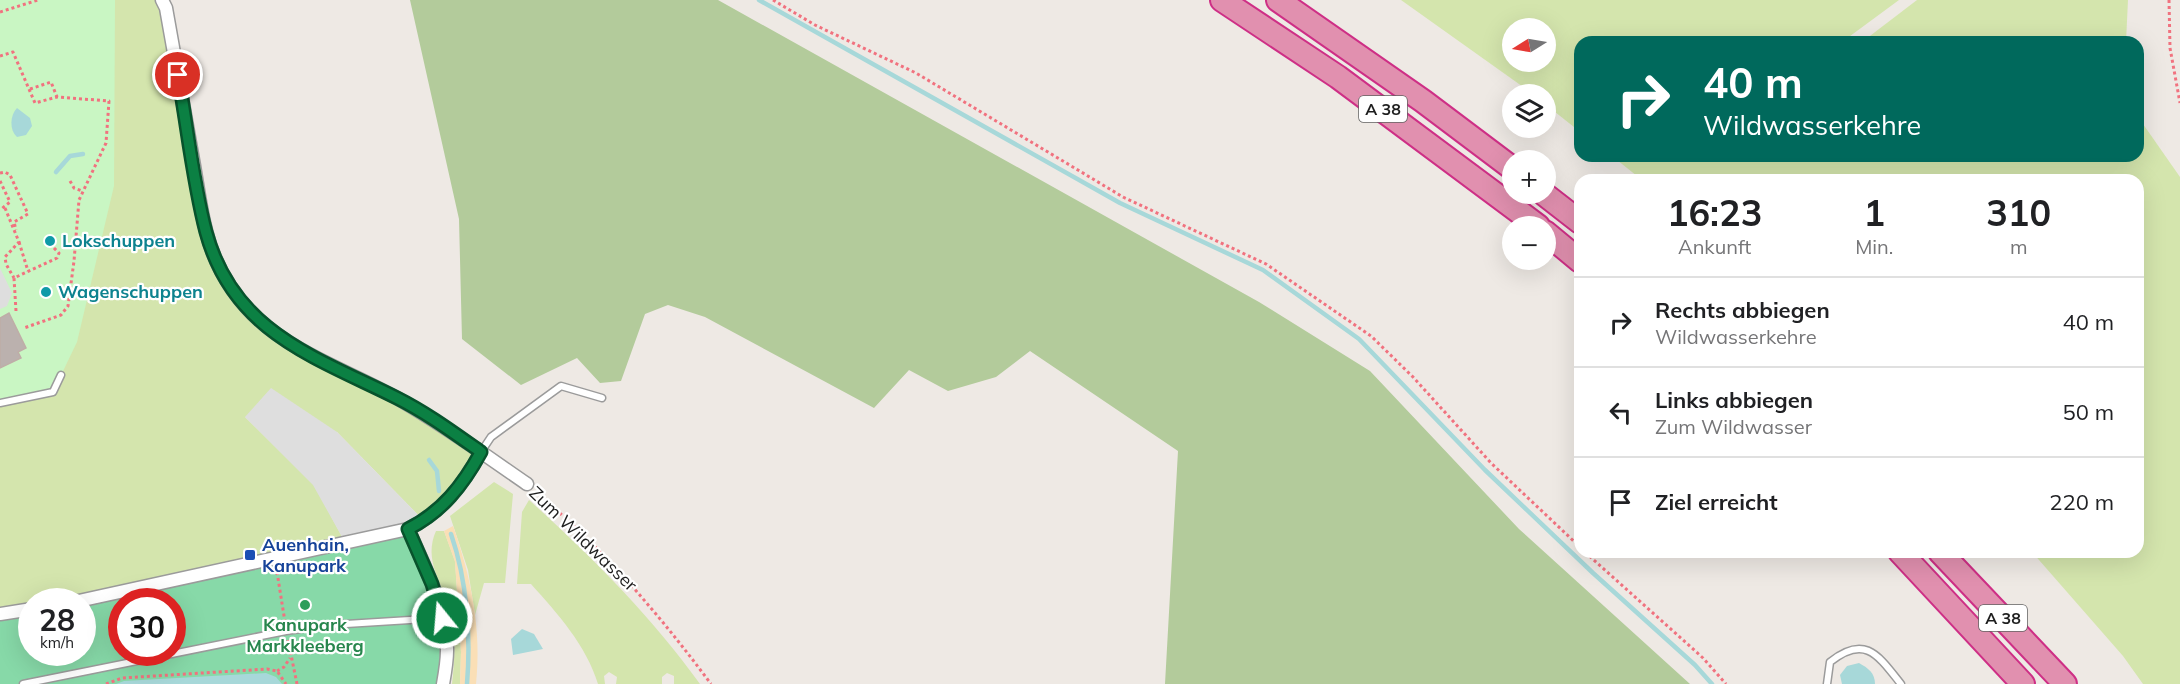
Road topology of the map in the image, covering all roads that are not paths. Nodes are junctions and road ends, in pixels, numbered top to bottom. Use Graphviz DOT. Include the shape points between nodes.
graph roads {
  1 [pos="162,0"];
  2 [pos="1222,0"];
  3 [pos="1278,0"];
  4 [pos="1502,160"];
  5 [pos="1556,203"];
  6 [pos="1525,216"];
  7 [pos="1574,217"];
  8 [pos="1556,241"];
  9 [pos="1574,256"];
  10 [pos="61,375"];
  11 [pos="602,399"];
  12 [pos="0,403"];
  13 [pos="481,452"];
  14 [pos="527,484"];
  15 [pos="408,529"];
  16 [pos="1906,558"];
  17 [pos="1946,558"];
  18 [pos="96,597"];
  19 [pos="18,611"];
  20 [pos="0,614"];
  21 [pos="442,618"];
  22 [pos="24,684"];
  23 [pos="443,684"];
  24 [pos="1827,684"];
  25 [pos="1901,684"];
  26 [pos="2022,684"];
  27 [pos="2065,684"];
  1 -- 13 [label="street, Zum Wildwasser" via="206,232 228,281 265,327 288,345 399,399"];
  2 -- 6 [label="highway, A 38" via="1347,83"];
  3 -- 4 [label="highway, A 38"];
  5 -- 7 [label="highway"];
  8 -- 9 [label="highway"];
  10 -- 12 [label="lane" via="53,392"];
  11 -- 13 [label="lane" via="561,386 491,437"];
  13 -- 14 [label="street, Zum Wildwasser"];
  13 -- 15 [label="street" via="453,495 424,521"];
  15 -- 18 [label="street"];
  15 -- 21 [label="street"];
  16 -- 26 [label="highway, A 38"];
  17 -- 27 [label="highway, A 38"];
  19 -- 20 [label="street"];
  21 -- 22 [label="lane" via="286,628"];
  21 -- 23 [label="street" via="447,649"];
  24 -- 25 [label="lane" via="1830,662 1845,650 1866,649 1881,659"];
}
